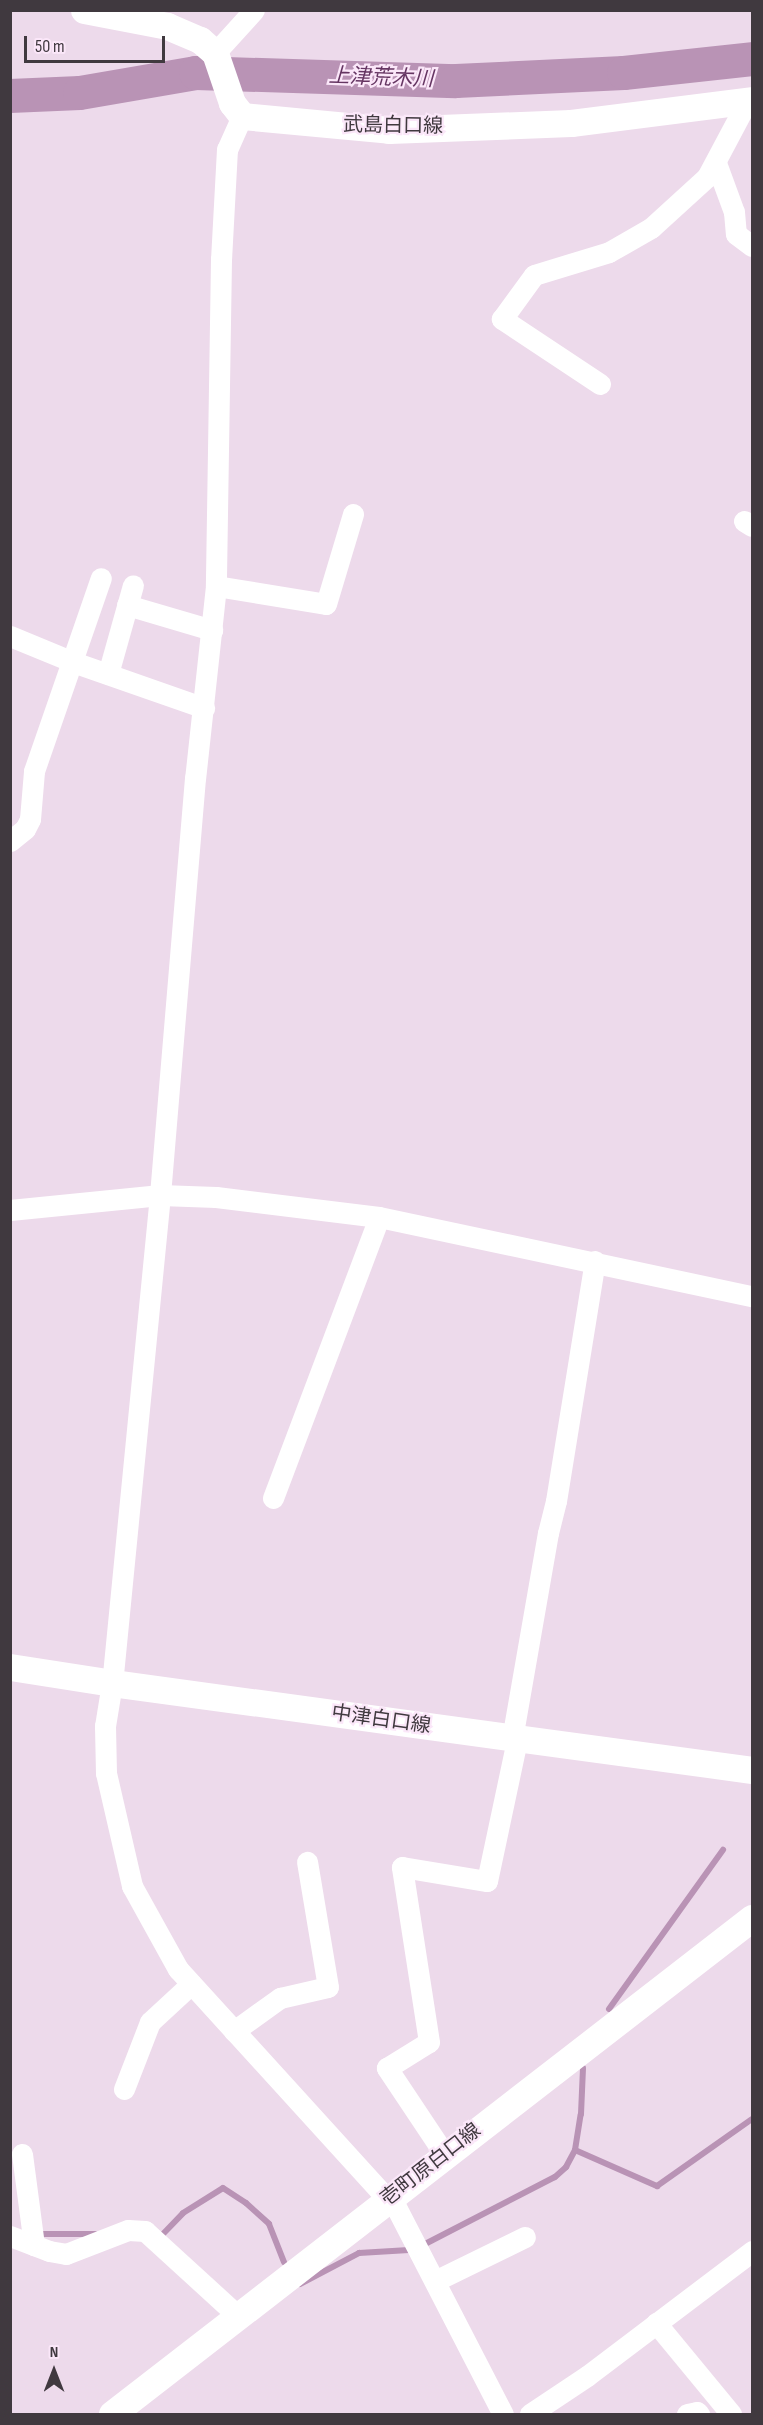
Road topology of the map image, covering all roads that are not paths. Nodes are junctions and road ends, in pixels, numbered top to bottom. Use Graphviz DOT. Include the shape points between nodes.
graph roads {
  1 [pos="84,10"];
  2 [pos="254,10"];
  3 [pos="215,53"];
  4 [pos="750,100"];
  5 [pos="237,109"];
  6 [pos="716,163"];
  7 [pos="753,246"];
  8 [pos="600,384"];
  9 [pos="353,514"];
  10 [pos="101,578"];
  11 [pos="216,586"];
  12 [pos="212,630"];
  13 [pos="10,636"];
  14 [pos="74,662"];
  15 [pos="108,674"];
  16 [pos="204,708"];
  17 [pos="10,841"];
  18 [pos="160,1196"];
  19 [pos="10,1210"];
  20 [pos="378,1217"];
  21 [pos="595,1261"];
  22 [pos="753,1296"];
  23 [pos="273,1498"];
  24 [pos="10,1667"];
  25 [pos="112,1683"];
  26 [pos="514,1739"];
  27 [pos="753,1770"];
  28 [pos="307,1862"];
  29 [pos="753,1918"];
  30 [pos="191,1984"];
  31 [pos="234,2031"];
  32 [pos="124,2089"];
  33 [pos="22,2154"];
  34 [pos="445,2155"];
  35 [pos="387,2199"];
  36 [pos="10,2236"];
  37 [pos="525,2237"];
  38 [pos="34,2245"];
  39 [pos="753,2251"];
  40 [pos="435,2282"];
  41 [pos="238,2316"];
  42 [pos="656,2323"];
  43 [pos="112,2415"];
  44 [pos="503,2415"];
  45 [pos="530,2415"];
  46 [pos="687,2415"];
  47 [pos="699,2415"];
  48 [pos="730,2415"];
  1 -- 3 [label="main road" via="167,26 200,40"];
  2 -- 3 [label="street"];
  3 -- 5 [label="main road"];
  4 -- 5 [label="main road, 武島白口線" via="571,123 389,130"];
  4 -- 6 [label="street"];
  5 -- 11 [label="street" via="227,149 224,204"];
  6 -- 7 [label="street" via="734,212 736,234"];
  6 -- 8 [label="street" via="651,228 609,252 534,275 502,319"];
  9 -- 11 [label="street" via="327,604"];
  10 -- 14 [label="street"];
  11 -- 12 [label="street"];
  12 -- 15 [label="street" via="130,595"];
  12 -- 16 [label="street"];
  13 -- 14 [label="street"];
  14 -- 15 [label="street"];
  14 -- 17 [label="street" via="34,771 30,819 25,830"];
  15 -- 16 [label="street"];
  16 -- 18 [label="street"];
  18 -- 19 [label="street"];
  18 -- 20 [label="street" via="216,1197"];
  18 -- 25 [label="street"];
  20 -- 21 [label="street"];
  20 -- 23 [label="street"];
  21 -- 22 [label="street"];
  21 -- 26 [label="street"];
  24 -- 25 [label="main road, 中津白口線"];
  25 -- 26 [label="main road, 中津白口線"];
  25 -- 30 [label="street" via="105,1726 106,1773 132,1886 178,1969"];
  26 -- 27 [label="main road, 中津白口線"];
  26 -- 34 [label="street" via="487,1881 402,1867 429,2042 387,2068"];
  28 -- 31 [label="street" via="328,1987 280,1998"];
  29 -- 34 [label="main road, 壱町原白口線"];
  30 -- 31 [label="street"];
  30 -- 32 [label="street" via="150,2022"];
  31 -- 35 [label="street"];
  33 -- 38 [label="street"];
  34 -- 35 [label="main road, 壱町原白口線"];
  35 -- 40 [label="street" via="395,2205"];
  35 -- 41 [label="main road, 壱町原白口線"];
  36 -- 38 [label="street"];
  37 -- 40 [label="street"];
  38 -- 41 [label="street" via="66,2254 128,2230 145,2230"];
  39 -- 42 [label="street"];
  40 -- 44 [label="street"];
  41 -- 43 [label="main road, 壱町原白口線"];
  42 -- 45 [label="street"];
  42 -- 48 [label="street"];
  46 -- 47 [label="street"];
}
